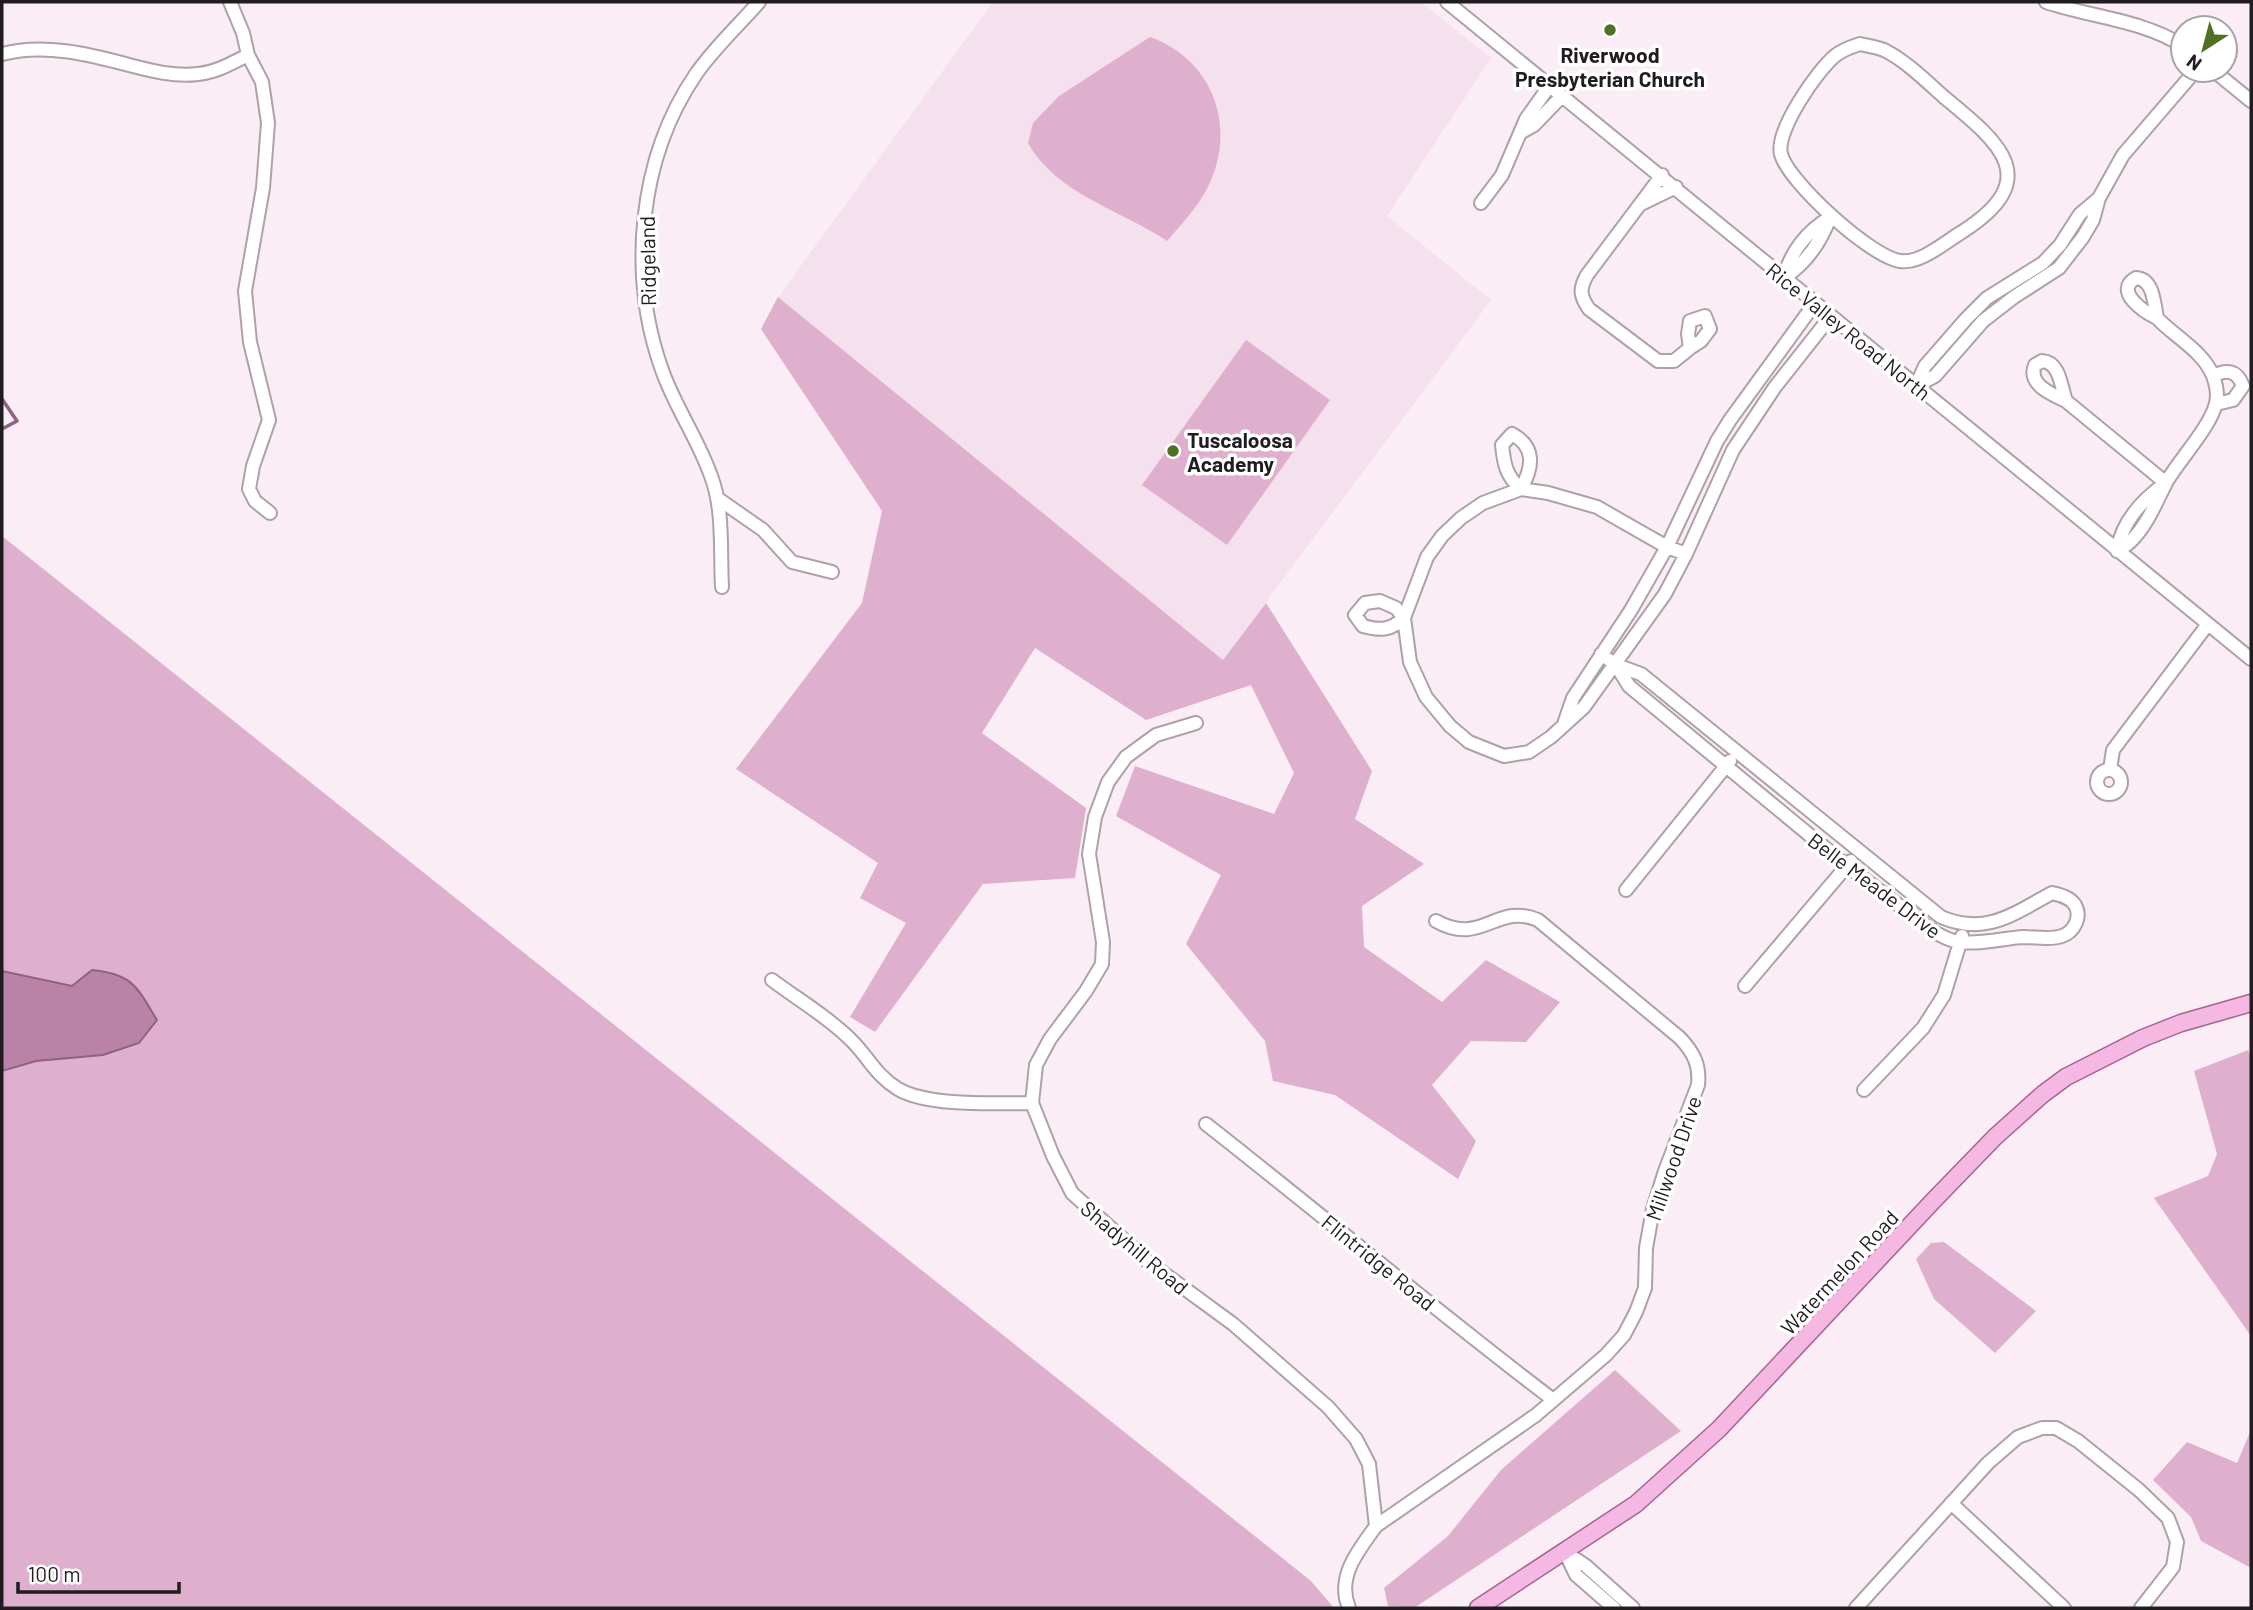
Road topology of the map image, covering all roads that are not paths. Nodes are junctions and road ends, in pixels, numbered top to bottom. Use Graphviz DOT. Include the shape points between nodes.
graph roads {
  1 [pos="230,2"];
  2 [pos="758,2"];
  3 [pos="1447,2"];
  4 [pos="2046,2"];
  5 [pos="2169,38"];
  6 [pos="2,54"];
  7 [pos="248,55"];
  8 [pos="2184,84"];
  9 [pos="2230,84"];
  10 [pos="1550,85"];
  11 [pos="1562,96"];
  12 [pos="2251,101"];
  13 [pos="1519,134"];
  14 [pos="1662,175"];
  15 [pos="1676,187"];
  16 [pos="1481,203"];
  17 [pos="1642,203"];
  18 [pos="1830,217"];
  19 [pos="1784,278"];
  20 [pos="1815,303"];
  21 [pos="1831,316"];
  22 [pos="2157,318"];
  23 [pos="1690,348"];
  24 [pos="2213,376"];
  25 [pos="1916,386"];
  26 [pos="2066,401"];
  27 [pos="2216,404"];
  28 [pos="2166,483"];
  29 [pos="717,498"];
  30 [pos="270,513"];
  31 [pos="1667,547"];
  32 [pos="2117,551"];
  33 [pos="1686,554"];
  34 [pos="832,572"];
  35 [pos="722,587"];
  36 [pos="2208,624"];
  37 [pos="1601,654"];
  38 [pos="2251,659"];
  39 [pos="1616,665"];
  40 [pos="1565,722"];
  41 [pos="1196,723"];
  42 [pos="1736,752"];
  43 [pos="1726,766"];
  44 [pos="2110,770"];
  45 [pos="1859,852"];
  46 [pos="1847,866"];
  47 [pos="1626,890"];
  48 [pos="1436,922"];
  49 [pos="1964,925"];
  50 [pos="1961,943"];
  51 [pos="772,980"];
  52 [pos="1745,986"];
  53 [pos="2251,1003"];
  54 [pos="1864,1090"];
  55 [pos="1032,1103"];
  56 [pos="1206,1124"];
  57 [pos="1552,1399"];
  58 [pos="1951,1503"];
  59 [pos="1376,1526"];
  60 [pos="1565,1552"];
  61 [pos="1861,1606"];
  62 [pos="1349,1608"];
  63 [pos="1478,1608"];
  64 [pos="1614,1608"];
  65 [pos="1633,1608"];
  66 [pos="2064,1608"];
  67 [pos="2141,1608"];
  1 -- 7 [label="street"];
  2 -- 29 [label="street, Ridgeland" via="683,96 655,168 643,232 644,296 655,348"];
  3 -- 10 [label="street, Rice Valley Road North"];
  4 -- 5 [label="street"];
  6 -- 7 [label="street" via="67,51 183,75 209,72"];
  7 -- 30 [label="street" via="262,82 268,123 263,188 245,291 246,317 269,420 249,489"];
  8 -- 25 [label="street" via="2123,155 2099,198 2080,214 2060,245 2043,263 1987,298 1925,366"];
  9 -- 12 [label="street"];
  10 -- 11 [label="street, Rice Valley Road North"];
  10 -- 13 [label="street"];
  11 -- 13 [label="street"];
  11 -- 14 [label="street, Rice Valley Road North"];
  13 -- 16 [label="street" via="1502,175"];
  14 -- 15 [label="street, Rice Valley Road North"];
  14 -- 17 [label="street"];
  15 -- 17 [label="street"];
  15 -- 19 [label="street, Rice Valley Road North"];
  17 -- 23 [label="street" via="1587,275 1580,297 1588,309 1658,361 1674,361"];
  18 -- 18 [label="street" via="1786,165 1780,141 1818,75 1847,48 1860,44 1884,50 1984,130 2001,151 2006,177 1999,201 1981,219 1914,260 1888,257"];
  18 -- 19 [label="street" via="1815,226 1789,260"];
  19 -- 20 [label="street, Rice Valley Road North"];
  20 -- 21 [label="street, Rice Valley Road North"];
  20 -- 31 [label="street" via="1730,420"];
  21 -- 25 [label="street, Rice Valley Road North"];
  21 -- 33 [label="street" via="1733,450"];
  22 -- 24 [label="street" via="2189,345"];
  24 -- 27 [label="street"];
  24 -- 27 [label="street" via="2231,371 2243,386 2233,400"];
  25 -- 32 [label="street, Rice Valley Road North"];
  26 -- 28 [label="street"];
  27 -- 28 [label="street"];
  28 -- 32 [label="street" via="2151,513 2130,542"];
  29 -- 34 [label="street" via="763,530 792,562"];
  29 -- 35 [label="street, Ridgeland"];
  31 -- 33 [label="street"];
  31 -- 37 [label="street"];
  31 -- 40 [label="street" via="1597,507 1521,489 1483,503 1461,518 1427,557 1404,618 1410,662 1426,696 1450,726 1469,742 1504,756 1529,752"];
  32 -- 36 [label="street, Rice Valley Road North"];
  33 -- 39 [label="street" via="1665,594"];
  36 -- 38 [label="street, Rice Valley Road North"];
  36 -- 44 [label="street" via="2113,750"];
  37 -- 39 [label="street, Belle Meade Drive"];
  37 -- 40 [label="street" via="1573,698"];
  39 -- 40 [label="street" via="1584,708"];
  39 -- 42 [label="street, Belle Meade Drive" via="1641,674"];
  39 -- 43 [label="street, Belle Meade Drive" via="1629,686"];
  41 -- 55 [label="street, Shadyhill Road" via="1156,735 1126,757 1108,782 1095,817 1089,854 1103,942 1102,964 1036,1065"];
  42 -- 43 [label="street"];
  42 -- 45 [label="street, Belle Meade Drive"];
  43 -- 46 [label="street, Belle Meade Drive"];
  43 -- 47 [label="street"];
  45 -- 46 [label="street"];
  45 -- 49 [label="street, Belle Meade Drive" via="1941,917"];
  46 -- 50 [label="street, Belle Meade Drive" via="1934,932"];
  46 -- 52 [label="street"];
  48 -- 57 [label="street, Millwood Drive" via="1462,930 1513,914 1538,920 1671,1029 1689,1048 1699,1072 1695,1098 1653,1209 1645,1287 1636,1312 1616,1346"];
  49 -- 50 [label="street"];
  49 -- 50 [label="street, Belle Meade Drive" via="2006,920 2052,893 2075,905 2078,918 2073,929 2062,936"];
  50 -- 54 [label="street" via="1944,995 1923,1028"];
  51 -- 55 [label="street" via="850,1039 872,1068 900,1090 927,1098"];
  53 -- 60 [label="main road, Watermelon Road" via="2143,1038 2066,1077 2043,1094 1942,1192 1725,1424 1636,1504"];
  55 -- 59 [label="street, Shadyhill Road" via="1072,1193 1147,1261 1233,1324 1328,1407 1356,1439 1369,1464"];
  56 -- 57 [label="street, Flintridge Road"];
  57 -- 59 [label="street, Millwood Drive" via="1525,1423"];
  58 -- 61 [label="street"];
  58 -- 66 [label="street"];
  58 -- 67 [label="street" via="2018,1437 2042,1428 2067,1434 2159,1508 2174,1530 2173,1567"];
  59 -- 62 [label="street, Millwood Drive" via="1347,1574 1344,1586"];
  60 -- 63 [label="main road, Watermelon Road"];
  60 -- 64 [label="street" via="1576,1575"];
  60 -- 65 [label="street"];
}
